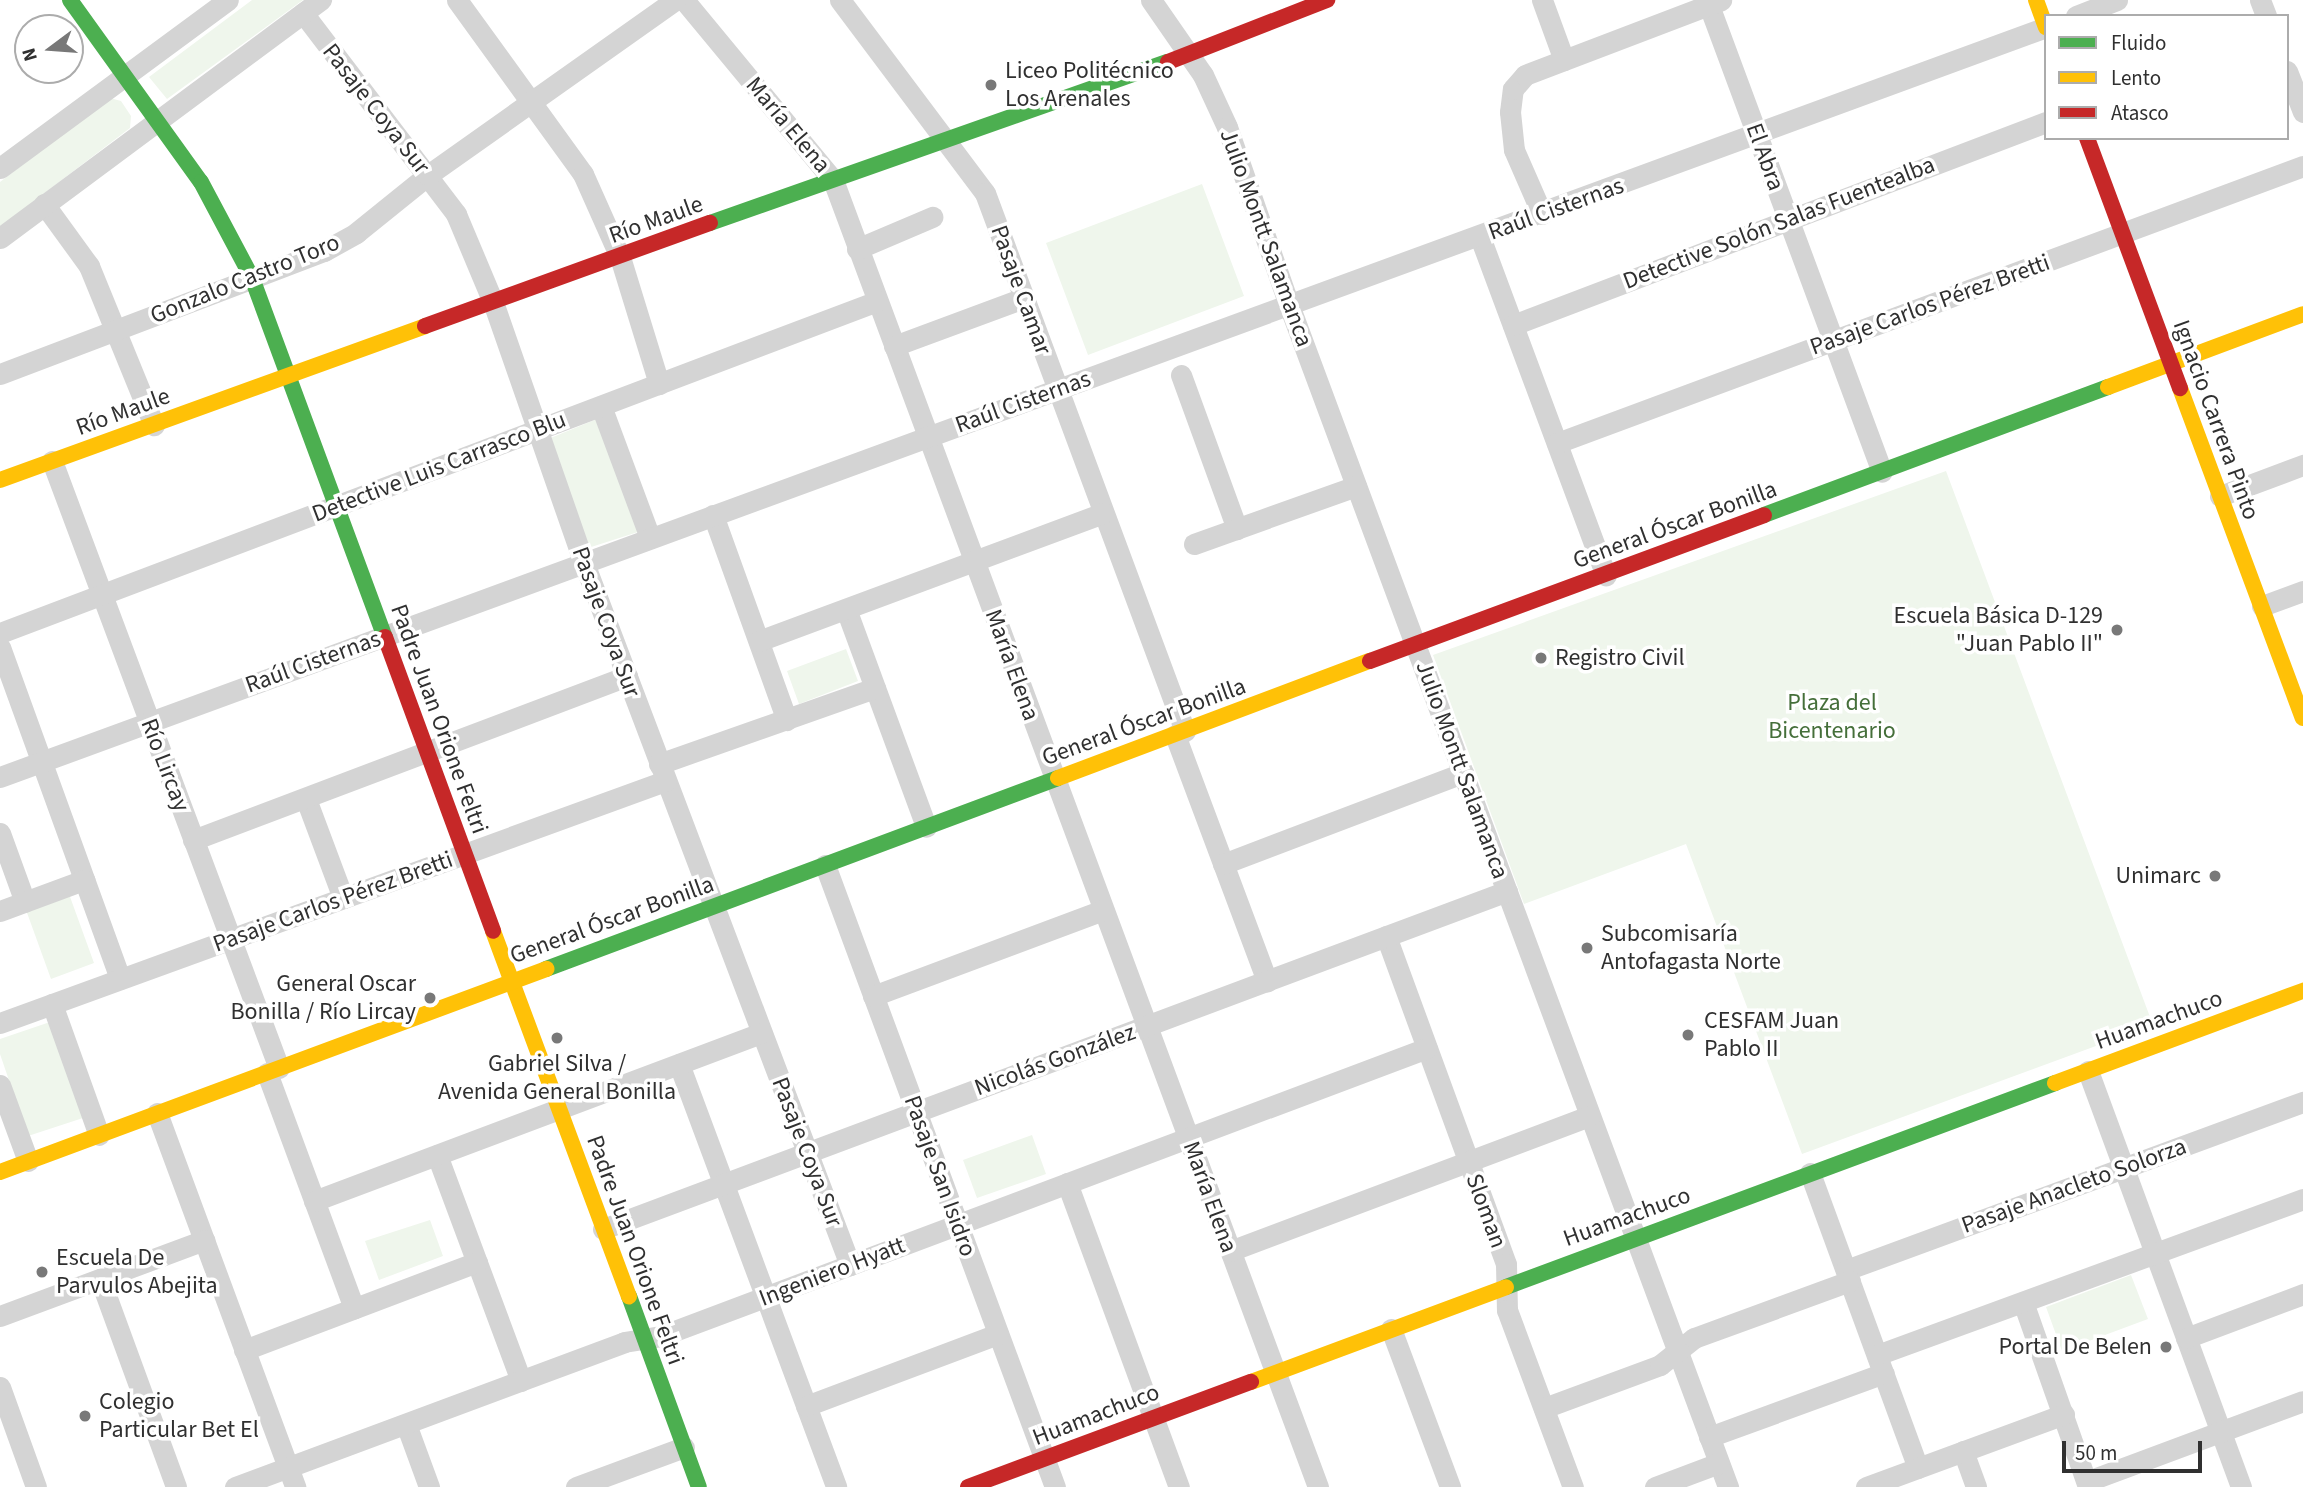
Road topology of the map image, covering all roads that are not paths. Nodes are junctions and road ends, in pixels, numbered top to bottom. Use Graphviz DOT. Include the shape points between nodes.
graph roads {
  1 [pos="71,0"];
  2 [pos="228,0"];
  3 [pos="321,0"];
  4 [pos="457,0"];
  5 [pos="676,0"];
  6 [pos="684,0"];
  7 [pos="839,0"];
  8 [pos="1151,0"];
  9 [pos="1326,0"];
  10 [pos="1542,0"];
  11 [pos="2036,0"];
  12 [pos="2117,0"];
  13 [pos="1712,2"];
  14 [pos="303,13"];
  15 [pos="2081,14"];
  16 [pos="2044,22"];
  17 [pos="2044,28"];
  18 [pos="1191,55"];
  19 [pos="1564,60"];
  20 [pos="2289,73"];
  21 [pos="123,74"];
  22 [pos="532,100"];
  23 [pos="2303,111"];
  24 [pos="156,121"];
  25 [pos="2044,123"];
  26 [pos="1756,134"];
  27 [pos="947,138"];
  28 [pos="2089,140"];
  29 [pos="3,160"];
  30 [pos="2303,166"];
  31 [pos="428,175"];
  32 [pos="833,180"];
  33 [pos="44,204"];
  34 [pos="1542,214"];
  35 [pos="932,217"];
  36 [pos="1788,220"];
  37 [pos="2122,233"];
  38 [pos="1480,237"];
  39 [pos="0,238"];
  40 [pos="858,249"];
  41 [pos="620,257"];
  42 [pos="252,278"];
  43 [pos="1024,298"];
  44 [pos="877,301"];
  45 [pos="494,302"];
  46 [pos="1289,305"];
  47 [pos="2303,314"];
  48 [pos="1513,324"];
  49 [pos="118,331"];
  50 [pos="1833,341"];
  51 [pos="894,346"];
  52 [pos="2171,365"];
  53 [pos="0,374"];
  54 [pos="1181,375"];
  55 [pos="288,376"];
  56 [pos="659,384"];
  57 [pos="1057,389"];
  58 [pos="601,406"];
  59 [pos="154,425"];
  60 [pos="536,431"];
  61 [pos="928,436"];
  62 [pos="1557,443"];
  63 [pos="52,461"];
  64 [pos="2303,465"];
  65 [pos="1882,472"];
  66 [pos="2,473"];
  67 [pos="1356,486"];
  68 [pos="2220,496"];
  69 [pos="336,506"];
  70 [pos="1103,513"];
  71 [pos="713,516"];
  72 [pos="1237,529"];
  73 [pos="650,538"];
  74 [pos="1194,544"];
  75 [pos="584,562"];
  76 [pos="974,562"];
  77 [pos="1606,575"];
  78 [pos="2303,591"];
  79 [pos="102,595"];
  80 [pos="2262,606"];
  81 [pos="846,609"];
  82 [pos="0,633"];
  83 [pos="384,636"];
  84 [pos="758,641"];
  85 [pos="1416,646"];
  86 [pos="0,647"];
  87 [pos="627,676"];
  88 [pos="875,688"];
  89 [pos="2303,718"];
  90 [pos="787,720"];
  91 [pos="149,722"];
  92 [pos="1180,733"];
  93 [pos="427,752"];
  94 [pos="41,761"];
  95 [pos="662,772"];
  96 [pos="1463,774"];
  97 [pos="0,777"];
  98 [pos="1055,779"];
  99 [pos="306,799"];
  100 [pos="926,827"];
  101 [pos="0,832"];
  102 [pos="193,840"];
  103 [pos="464,854"];
  104 [pos="1223,864"];
  105 [pos="825,865"];
  106 [pos="84,880"];
  107 [pos="1507,891"];
  108 [pos="343,898"];
  109 [pos="25,902"];
  110 [pos="713,907"];
  111 [pos="1103,910"];
  112 [pos="0,911"];
  113 [pos="1386,936"];
  114 [pos="230,939"];
  115 [pos="120,979"];
  116 [pos="512,981"];
  117 [pos="1267,981"];
  118 [pos="2303,991"];
  119 [pos="873,996"];
  120 [pos="52,1004"];
  121 [pos="0,1023"];
  122 [pos="1146,1026"];
  123 [pos="761,1033"];
  124 [pos="1427,1048"];
  125 [pos="679,1064"];
  126 [pos="273,1070"];
  127 [pos="2088,1071"];
  128 [pos="0,1085"];
  129 [pos="2303,1102"];
  130 [pos="559,1109"];
  131 [pos="916,1112"];
  132 [pos="157,1113"];
  133 [pos="1590,1116"];
  134 [pos="99,1135"];
  135 [pos="1188,1138"];
  136 [pos="807,1153"];
  137 [pos="437,1155"];
  138 [pos="28,1161"];
  139 [pos="1468,1162"];
  140 [pos="2124,1168"];
  141 [pos="0,1172"];
  142 [pos="1810,1173"];
  143 [pos="1066,1183"];
  144 [pos="723,1184"];
  145 [pos="2303,1199"];
  146 [pos="314,1200"];
  147 [pos="958,1224"];
  148 [pos="603,1229"];
  149 [pos="1635,1238"];
  150 [pos="204,1240"];
  151 [pos="1230,1251"];
  152 [pos="2156,1254"];
  153 [pos="477,1262"];
  154 [pos="850,1265"];
  155 [pos="1848,1275"];
  156 [pos="100,1279"];
  157 [pos="1506,1286"];
  158 [pos="2303,1294"];
  159 [pos="765,1297"];
  160 [pos="2023,1302"];
  161 [pos="354,1308"];
  162 [pos="0,1316"];
  163 [pos="1391,1329"];
  164 [pos="998,1335"];
  165 [pos="2186,1338"];
  166 [pos="644,1339"];
  167 [pos="244,1350"];
  168 [pos="1678,1351"];
  169 [pos="1880,1364"];
  170 [pos="1275,1372"];
  171 [pos="521,1381"];
  172 [pos="0,1387"];
  173 [pos="2303,1401"];
  174 [pos="806,1406"];
  175 [pos="1544,1408"];
  176 [pos="2064,1415"];
  177 [pos="1153,1418"];
  178 [pos="406,1424"];
  179 [pos="2221,1432"];
  180 [pos="8,1437"];
  181 [pos="1709,1437"];
  182 [pos="684,1447"];
  183 [pos="1962,1451"];
  184 [pos="1044,1458"];
  185 [pos="1719,1463"];
  186 [pos="1918,1468"];
  187 [pos="291,1477"];
  188 [pos="2088,1484"];
  189 [pos="36,1487"];
  190 [pos="176,1487"];
  191 [pos="235,1487"];
  192 [pos="429,1487"];
  193 [pos="576,1487"];
  194 [pos="699,1487"];
  195 [pos="836,1487"];
  196 [pos="968,1487"];
  197 [pos="1055,1487"];
  198 [pos="1179,1487"];
  199 [pos="1318,1487"];
  200 [pos="1450,1487"];
  201 [pos="1573,1487"];
  202 [pos="1655,1487"];
  203 [pos="1728,1487"];
  204 [pos="1867,1487"];
  205 [pos="1976,1487"];
  206 [pos="2241,1487"];
  1 -- 21 [label="street, Padre Juan Orione Feltri"];
  2 -- 21 [label="street"];
  3 -- 14 [label="street"];
  4 -- 22 [label="street"];
  5 -- 22 [label="street, Gonzalo Castro Toro"];
  6 -- 32 [label="street, María Elena"];
  7 -- 27 [label="street, Pasaje Camar"];
  8 -- 18 [label="street, Julio Montt Salamanca"];
  9 -- 18 [label="street, Río Maule"];
  10 -- 19 [label="street"];
  11 -- 16 [label="street"];
  12 -- 15 [label="street"];
  13 -- 19 [label="street"];
  13 -- 26 [label="street, El Abra"];
  14 -- 24 [label="street"];
  14 -- 31 [label="street, Pasaje Coya Sur"];
  17 -- 26 [label="street, Raúl Cisternas"];
  18 -- 27 [label="street, Río Maule"];
  18 -- 46 [label="street, Julio Montt Salamanca" via="1227,127"];
  19 -- 34 [label="street" via="1525,75 1513,89 1514,150"];
  20 -- 23 [label="street"];
  21 -- 24 [label="street, Padre Juan Orione Feltri"];
  21 -- 29 [label="street"];
  22 -- 31 [label="street, Gonzalo Castro Toro"];
  22 -- 41 [label="street" via="583,174"];
  24 -- 33 [label="street"];
  24 -- 42 [label="street, Padre Juan Orione Feltri" via="201,182"];
  25 -- 36 [label="street, Detective Solón Salas Fuentealba"];
  26 -- 34 [label="street, Raúl Cisternas"];
  26 -- 36 [label="street, El Abra"];
  27 -- 32 [label="street, Río Maule"];
  27 -- 43 [label="street, Pasaje Camar" via="985,193"];
  28 -- 37 [label="street, Ignacio Carrera Pinto"];
  30 -- 37 [label="street, Pasaje Carlos Pérez Bretti"];
  31 -- 42 [label="street, Gonzalo Castro Toro" via="356,233 324,251"];
  31 -- 45 [label="street, Pasaje Coya Sur" via="456,214"];
  32 -- 40 [label="street, María Elena"];
  32 -- 41 [label="street, Río Maule"];
  33 -- 39 [label="street"];
  33 -- 49 [label="street" via="89,266"];
  34 -- 38 [label="street, Raúl Cisternas"];
  35 -- 40 [label="street"];
  36 -- 48 [label="street, Detective Solón Salas Fuentealba"];
  36 -- 50 [label="street, El Abra"];
  37 -- 50 [label="street, Pasaje Carlos Pérez Bretti"];
  37 -- 52 [label="street, Ignacio Carrera Pinto"];
  38 -- 46 [label="street, Raúl Cisternas"];
  38 -- 48 [label="street"];
  40 -- 44 [label="street, María Elena"];
  41 -- 45 [label="street, Río Maule"];
  41 -- 56 [label="street"];
  42 -- 49 [label="street, Gonzalo Castro Toro"];
  42 -- 55 [label="street, Padre Juan Orione Feltri"];
  43 -- 51 [label="street"];
  43 -- 57 [label="street, Pasaje Camar"];
  44 -- 51 [label="street, María Elena"];
  44 -- 56 [label="street, Detective Luis Carrasco Blu"];
  45 -- 55 [label="street, Río Maule"];
  45 -- 60 [label="street, Pasaje Coya Sur"];
  46 -- 57 [label="street, Raúl Cisternas"];
  46 -- 67 [label="street, Julio Montt Salamanca"];
  47 -- 52 [label="street, General Óscar Bonilla"];
  48 -- 62 [label="street"];
  49 -- 53 [label="street, Gonzalo Castro Toro"];
  49 -- 59 [label="street"];
  50 -- 62 [label="street, Pasaje Carlos Pérez Bretti"];
  50 -- 65 [label="street, El Abra"];
  51 -- 61 [label="street, María Elena"];
  52 -- 65 [label="street, General Óscar Bonilla"];
  52 -- 68 [label="street, Ignacio Carrera Pinto"];
  54 -- 72 [label="street"];
  55 -- 59 [label="street, Río Maule"];
  55 -- 69 [label="street, Padre Juan Orione Feltri"];
  56 -- 58 [label="street, Detective Luis Carrasco Blu"];
  57 -- 61 [label="street, Raúl Cisternas"];
  57 -- 70 [label="street, Pasaje Camar"];
  58 -- 60 [label="street, Detective Luis Carrasco Blu"];
  58 -- 73 [label="street"];
  59 -- 63 [label="street, Río Maule"];
  60 -- 69 [label="street, Detective Luis Carrasco Blu"];
  60 -- 75 [label="street, Pasaje Coya Sur"];
  61 -- 71 [label="street, Raúl Cisternas"];
  61 -- 76 [label="street, María Elena"];
  62 -- 77 [label="street"];
  63 -- 66 [label="street, Río Maule"];
  63 -- 79 [label="street, Río Lircay"];
  64 -- 68 [label="street"];
  65 -- 77 [label="street, General Óscar Bonilla"];
  67 -- 72 [label="street"];
  67 -- 85 [label="street, Julio Montt Salamanca"];
  68 -- 80 [label="street, Ignacio Carrera Pinto"];
  69 -- 79 [label="street, Detective Luis Carrasco Blu"];
  69 -- 83 [label="street, Padre Juan Orione Feltri"];
  70 -- 76 [label="street"];
  70 -- 92 [label="street, Pasaje Camar"];
  71 -- 73 [label="street, Raúl Cisternas"];
  71 -- 84 [label="street"];
  72 -- 74 [label="street"];
  73 -- 75 [label="street, Raúl Cisternas"];
  75 -- 83 [label="street, Raúl Cisternas"];
  75 -- 87 [label="street, Pasaje Coya Sur"];
  76 -- 81 [label="street"];
  76 -- 98 [label="street, María Elena"];
  77 -- 85 [label="street, General Óscar Bonilla"];
  78 -- 80 [label="street"];
  79 -- 82 [label="street, Detective Luis Carrasco Blu"];
  79 -- 91 [label="street, Río Lircay"];
  80 -- 89 [label="street, Ignacio Carrera Pinto"];
  81 -- 84 [label="street"];
  81 -- 88 [label="street"];
  83 -- 91 [label="street, Raúl Cisternas"];
  83 -- 93 [label="street, Padre Juan Orione Feltri"];
  84 -- 90 [label="street"];
  85 -- 92 [label="street, General Óscar Bonilla"];
  85 -- 96 [label="street, Julio Montt Salamanca"];
  86 -- 94 [label="street"];
  87 -- 93 [label="street"];
  87 -- 95 [label="street, Pasaje Coya Sur"];
  88 -- 90 [label="street, Pasaje Carlos Pérez Bretti"];
  88 -- 100 [label="street"];
  90 -- 95 [label="street, Pasaje Carlos Pérez Bretti"];
  91 -- 94 [label="street, Raúl Cisternas"];
  91 -- 102 [label="street, Río Lircay"];
  92 -- 98 [label="street, General Óscar Bonilla"];
  92 -- 104 [label="street, Pasaje Camar"];
  93 -- 99 [label="street"];
  93 -- 103 [label="street, Padre Juan Orione Feltri"];
  94 -- 97 [label="street, Raúl Cisternas"];
  94 -- 106 [label="street"];
  95 -- 103 [label="street, Pasaje Carlos Pérez Bretti"];
  95 -- 110 [label="street, Pasaje Coya Sur"];
  96 -- 104 [label="street"];
  96 -- 107 [label="street, Julio Montt Salamanca"];
  98 -- 100 [label="street, General Óscar Bonilla"];
  98 -- 111 [label="street, María Elena"];
  99 -- 102 [label="street"];
  99 -- 108 [label="street"];
  100 -- 105 [label="street, General Óscar Bonilla"];
  101 -- 109 [label="street"];
  102 -- 114 [label="street, Río Lircay"];
  103 -- 108 [label="street, Pasaje Carlos Pérez Bretti"];
  103 -- 116 [label="street, Padre Juan Orione Feltri"];
  104 -- 117 [label="street, Pasaje Camar"];
  105 -- 110 [label="street, General Óscar Bonilla"];
  105 -- 119 [label="street, Pasaje San Isidro"];
  106 -- 109 [label="street"];
  106 -- 115 [label="street"];
  107 -- 113 [label="street, Nicolás González"];
  107 -- 133 [label="street, Julio Montt Salamanca"];
  108 -- 114 [label="street, Pasaje Carlos Pérez Bretti"];
  109 -- 112 [label="street"];
  110 -- 116 [label="street, General Óscar Bonilla"];
  110 -- 123 [label="street, Pasaje Coya Sur"];
  111 -- 119 [label="street"];
  111 -- 122 [label="street, María Elena"];
  113 -- 117 [label="street, Nicolás González"];
  113 -- 124 [label="street, Sloman"];
  114 -- 115 [label="street, Pasaje Carlos Pérez Bretti"];
  114 -- 126 [label="street, Río Lircay"];
  115 -- 120 [label="street, Pasaje Carlos Pérez Bretti"];
  116 -- 126 [label="street, General Óscar Bonilla"];
  116 -- 130 [label="street, Padre Juan Orione Feltri"];
  117 -- 122 [label="street, Nicolás González"];
  118 -- 127 [label="street, Huamachuco"];
  119 -- 131 [label="street, Pasaje San Isidro"];
  120 -- 121 [label="street, Pasaje Carlos Pérez Bretti"];
  120 -- 134 [label="street"];
  122 -- 131 [label="street, Nicolás González"];
  122 -- 135 [label="street, María Elena"];
  123 -- 125 [label="street"];
  123 -- 136 [label="street, Pasaje Coya Sur"];
  124 -- 135 [label="street, Ingeniero Hyatt"];
  124 -- 139 [label="street, Sloman"];
  125 -- 130 [label="street"];
  125 -- 144 [label="street"];
  126 -- 132 [label="street, General Óscar Bonilla"];
  126 -- 146 [label="street, Río Lircay"];
  127 -- 140 [label="street"];
  127 -- 142 [label="street, Huamachuco"];
  128 -- 138 [label="street"];
  129 -- 140 [label="street, Pasaje Anacleto Solorza"];
  130 -- 137 [label="street"];
  130 -- 148 [label="street, Padre Juan Orione Feltri"];
  131 -- 136 [label="street, Nicolás González"];
  131 -- 147 [label="street, Pasaje San Isidro"];
  132 -- 134 [label="street, General Óscar Bonilla"];
  132 -- 150 [label="street"];
  133 -- 139 [label="street"];
  133 -- 149 [label="street, Julio Montt Salamanca"];
  134 -- 138 [label="street, General Óscar Bonilla"];
  135 -- 143 [label="street, Ingeniero Hyatt"];
  135 -- 151 [label="street, María Elena"];
  136 -- 144 [label="street, Nicolás González"];
  136 -- 154 [label="street, Pasaje Coya Sur"];
  137 -- 146 [label="street"];
  137 -- 153 [label="street"];
  138 -- 141 [label="street, General Óscar Bonilla"];
  139 -- 151 [label="street"];
  139 -- 157 [label="street, Sloman" via="1506,1264"];
  140 -- 152 [label="street"];
  140 -- 155 [label="street, Pasaje Anacleto Solorza"];
  142 -- 149 [label="street, Huamachuco"];
  142 -- 155 [label="street"];
  143 -- 147 [label="street, Ingeniero Hyatt"];
  143 -- 177 [label="street"];
  144 -- 148 [label="street, Nicolás González"];
  144 -- 159 [label="street"];
  145 -- 152 [label="street"];
  146 -- 161 [label="street, Río Lircay"];
  147 -- 154 [label="street, Ingeniero Hyatt"];
  147 -- 164 [label="street, Pasaje San Isidro"];
  148 -- 166 [label="street, Padre Juan Orione Feltri"];
  149 -- 157 [label="street, Huamachuco"];
  149 -- 168 [label="street, Julio Montt Salamanca"];
  150 -- 156 [label="street"];
  150 -- 167 [label="street"];
  151 -- 170 [label="street, María Elena"];
  152 -- 160 [label="street"];
  152 -- 165 [label="street"];
  153 -- 161 [label="street"];
  153 -- 171 [label="street"];
  154 -- 159 [label="street, Ingeniero Hyatt"];
  155 -- 168 [label="street, Pasaje Anacleto Solorza" via="1694,1338"];
  155 -- 169 [label="street"];
  156 -- 162 [label="street"];
  156 -- 190 [label="street"];
  157 -- 163 [label="street, Huamachuco"];
  157 -- 175 [label="street, Sloman" via="1507,1310"];
  158 -- 165 [label="street"];
  159 -- 166 [label="street, Ingeniero Hyatt"];
  159 -- 174 [label="street"];
  160 -- 169 [label="street"];
  160 -- 176 [label="street"];
  161 -- 167 [label="street"];
  163 -- 170 [label="street, Huamachuco"];
  163 -- 200 [label="street"];
  164 -- 174 [label="street"];
  164 -- 184 [label="street, Pasaje San Isidro"];
  165 -- 179 [label="street"];
  166 -- 171 [label="street, Ingeniero Hyatt"];
  166 -- 182 [label="street, Padre Juan Orione Feltri"];
  167 -- 187 [label="street"];
  168 -- 175 [label="street, Pasaje Anacleto Solorza" via="1660,1365"];
  168 -- 181 [label="street, Julio Montt Salamanca"];
  169 -- 181 [label="street"];
  169 -- 186 [label="street"];
  170 -- 177 [label="street, Huamachuco"];
  170 -- 199 [label="street, María Elena"];
  171 -- 178 [label="street, Ingeniero Hyatt"];
  172 -- 180 [label="street"];
  173 -- 179 [label="street"];
  174 -- 195 [label="street"];
  175 -- 201 [label="street, Sloman"];
  176 -- 183 [label="street"];
  176 -- 188 [label="street"];
  177 -- 184 [label="street, Huamachuco"];
  177 -- 198 [label="street"];
  178 -- 187 [label="street, Ingeniero Hyatt"];
  178 -- 192 [label="street"];
  179 -- 188 [label="street"];
  179 -- 206 [label="street"];
  180 -- 189 [label="street"];
  181 -- 185 [label="street, Julio Montt Salamanca"];
  182 -- 193 [label="street"];
  182 -- 194 [label="street, Padre Juan Orione Feltri"];
  183 -- 186 [label="street"];
  183 -- 205 [label="street"];
  184 -- 196 [label="street, Huamachuco"];
  184 -- 197 [label="street, Pasaje San Isidro"];
  185 -- 202 [label="street"];
  185 -- 203 [label="street, Julio Montt Salamanca"];
  186 -- 204 [label="street"];
  187 -- 191 [label="street, Ingeniero Hyatt"];
}
